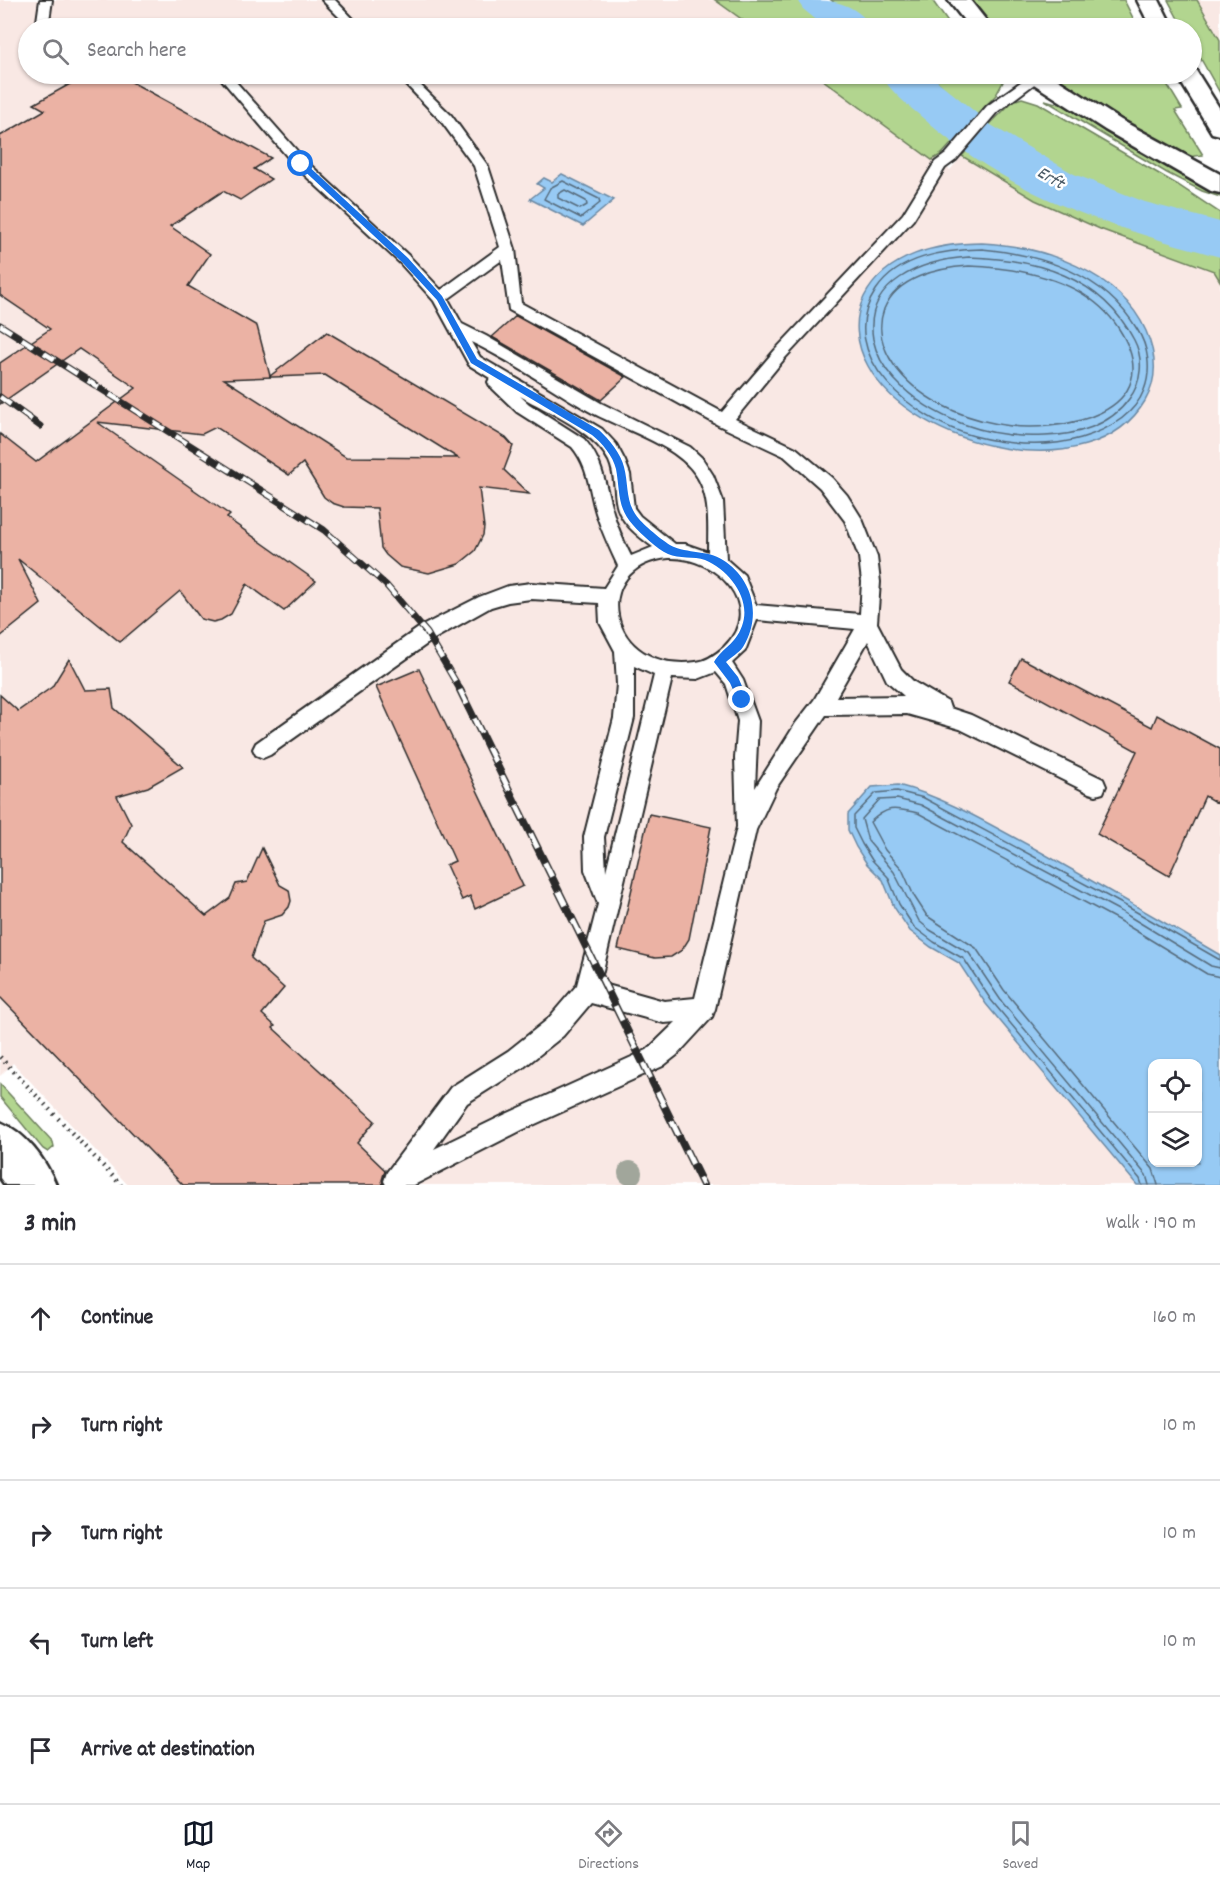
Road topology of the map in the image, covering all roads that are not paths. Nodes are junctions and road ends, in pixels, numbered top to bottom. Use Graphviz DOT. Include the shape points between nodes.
graph roads {
  1 [pos="46,0"];
  2 [pos="328,0"];
  3 [pos="958,0"];
  4 [pos="1148,0"];
  5 [pos="43,18"];
  6 [pos="346,18"];
  7 [pos="973,18"];
  8 [pos="1157,18"];
  9 [pos="232,84"];
  10 [pos="412,84"];
  11 [pos="1023,84"];
  12 [pos="1048,84"];
  13 [pos="1193,84"];
  14 [pos="1220,128"];
  15 [pos="1220,185"];
  16 [pos="508,249"];
  17 [pos="440,298"];
  18 [pos="456,328"];
  19 [pos="474,361"];
  20 [pos="724,421"];
  21 [pos="671,551"];
  22 [pos="717,562"];
  23 [pos="628,567"];
  24 [pos="609,597"];
  25 [pos="750,612"];
  26 [pos="868,623"];
  27 [pos="624,648"];
  28 [pos="719,662"];
  29 [pos="665,669"];
  30 [pos="821,706"];
  31 [pos="964,721"];
  32 [pos="263,749"];
  33 [pos="1095,786"];
  34 [pos="746,829"];
  35 [pos="608,903"];
  36 [pos="587,991"];
  37 [pos="704,1009"];
  38 [pos="0,1144"];
  39 [pos="34,1185"];
  1 -- 5 [label="lane"];
  2 -- 6 [label="lane"];
  3 -- 7 [label="street"];
  4 -- 8 [label="street"];
  9 -- 17 [label="lane" via="301,164 405,260"];
  10 -- 16 [label="lane" via="446,118 481,166"];
  11 -- 20 [label="lane" via="1002,100 940,165 908,217 780,354"];
  12 -- 15 [label="street" via="1096,116"];
  13 -- 14 [label="street"];
  16 -- 17 [label="lane"];
  16 -- 20 [label="lane" via="514,306"];
  17 -- 18 [label="lane"];
  18 -- 19 [label="lane"];
  18 -- 22 [label="lane" via="693,458 708,477 713,492"];
  19 -- 21 [label="lane" via="605,441 620,466 627,511"];
  19 -- 23 [label="lane" via="523,408 578,442 585,451 595,471 615,542"];
  20 -- 26 [label="lane" via="790,452 841,500 868,557 872,582"];
  21 -- 22 [label="lane" via="691,552"];
  21 -- 23 [label="lane" via="645,557"];
  22 -- 25 [label="lane" via="740,583"];
  23 -- 24 [label="lane" via="616,580"];
  24 -- 27 [label="lane" via="608,620"];
  24 -- 32 [label="lane" via="531,591 484,602 427,633"];
  25 -- 26 [label="lane"];
  25 -- 28 [label="lane" via="742,640"];
  26 -- 30 [label="lane"];
  26 -- 31 [label="lane" via="894,675 907,688"];
  27 -- 29 [label="lane" via="639,660"];
  27 -- 35 [label="lane" via="624,718 594,837 595,870"];
  28 -- 29 [label="lane" via="694,670"];
  28 -- 34 [label="lane" via="734,680 748,721"];
  29 -- 35 [label="lane"];
  30 -- 31 [label="lane" via="907,705"];
  30 -- 34 [label="lane" via="769,781"];
  31 -- 33 [label="lane"];
  34 -- 37 [label="lane"];
  35 -- 36 [label="lane"];
  36 -- 37 [label="lane" via="664,1012"];
  36 -- 37 [label="lane" via="555,1028 516,1059 459,1095 396,1181 655,1058"];
  38 -- 39 [label="street"];
}
